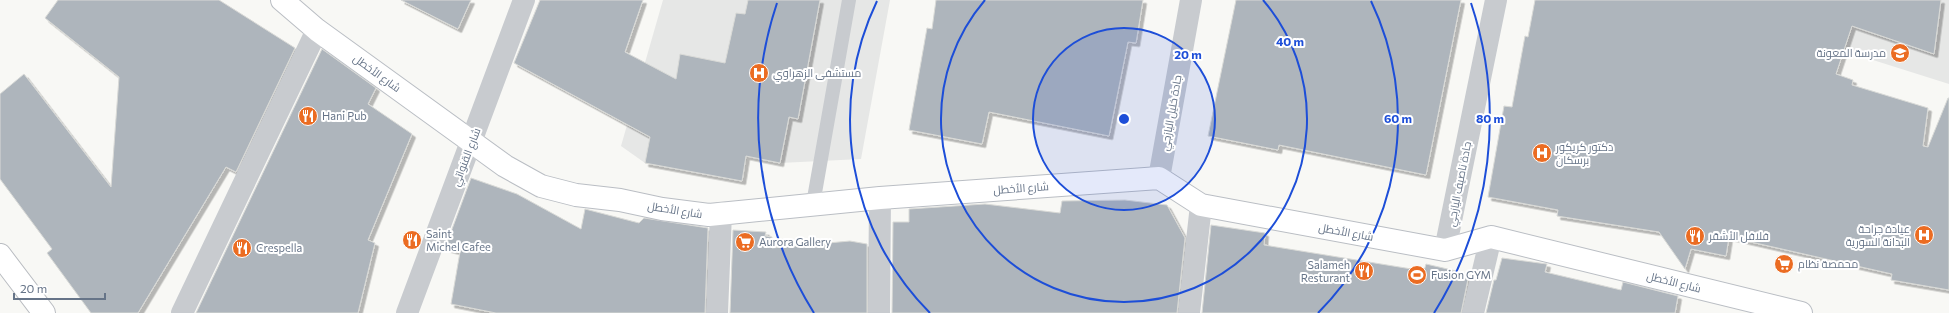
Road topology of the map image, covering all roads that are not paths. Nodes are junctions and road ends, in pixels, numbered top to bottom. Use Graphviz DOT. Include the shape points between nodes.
graph roads {
  1 [pos="282,0"];
  2 [pos="524,0"];
  3 [pos="849,0"];
  4 [pos="1191,0"];
  5 [pos="1496,0"];
  6 [pos="317,30"];
  7 [pos="471,143"];
  8 [pos="1159,178"];
  9 [pos="880,198"];
  10 [pos="813,204"];
  11 [pos="1201,205"];
  12 [pos="721,213"];
  13 [pos="1491,237"];
  14 [pos="1445,250"];
  15 [pos="0,255"];
  16 [pos="44,313"];
  17 [pos="182,313"];
  18 [pos="407,313"];
  19 [pos="716,313"];
  20 [pos="879,313"];
  21 [pos="1189,313"];
  22 [pos="1473,313"];
  23 [pos="1801,313"];
  1 -- 6 [label="main road, شارع الأخطل"];
  2 -- 7 [label="street, شارع القنواتي"];
  3 -- 10 [label="lane"];
  4 -- 8 [label="street, جادة خليل اليازجي"];
  5 -- 14 [label="street, جادة ناصيف اليازجي"];
  6 -- 7 [label="main road, شارع الأخطل"];
  6 -- 17 [label="street"];
  7 -- 12 [label="main road, شارع الأخطل" via="540,186 576,195 620,200 662,209 709,215"];
  7 -- 18 [label="street, شارع القنواتي"];
  8 -- 9 [label="main road, شارع الأخطل"];
  8 -- 11 [label="main road, شارع الأخطل"];
  9 -- 10 [label="main road, شارع الأخطل"];
  9 -- 20 [label="street"];
  10 -- 12 [label="main road, شارع الأخطل"];
  11 -- 14 [label="main road, شارع الأخطل"];
  11 -- 21 [label="street"];
  12 -- 19 [label="street"];
  13 -- 14 [label="main road, شارع الأخطل"];
  13 -- 22 [label="street"];
  13 -- 23 [label="main road, شارع الأخطل"];
  15 -- 16 [label="main road"];
}
